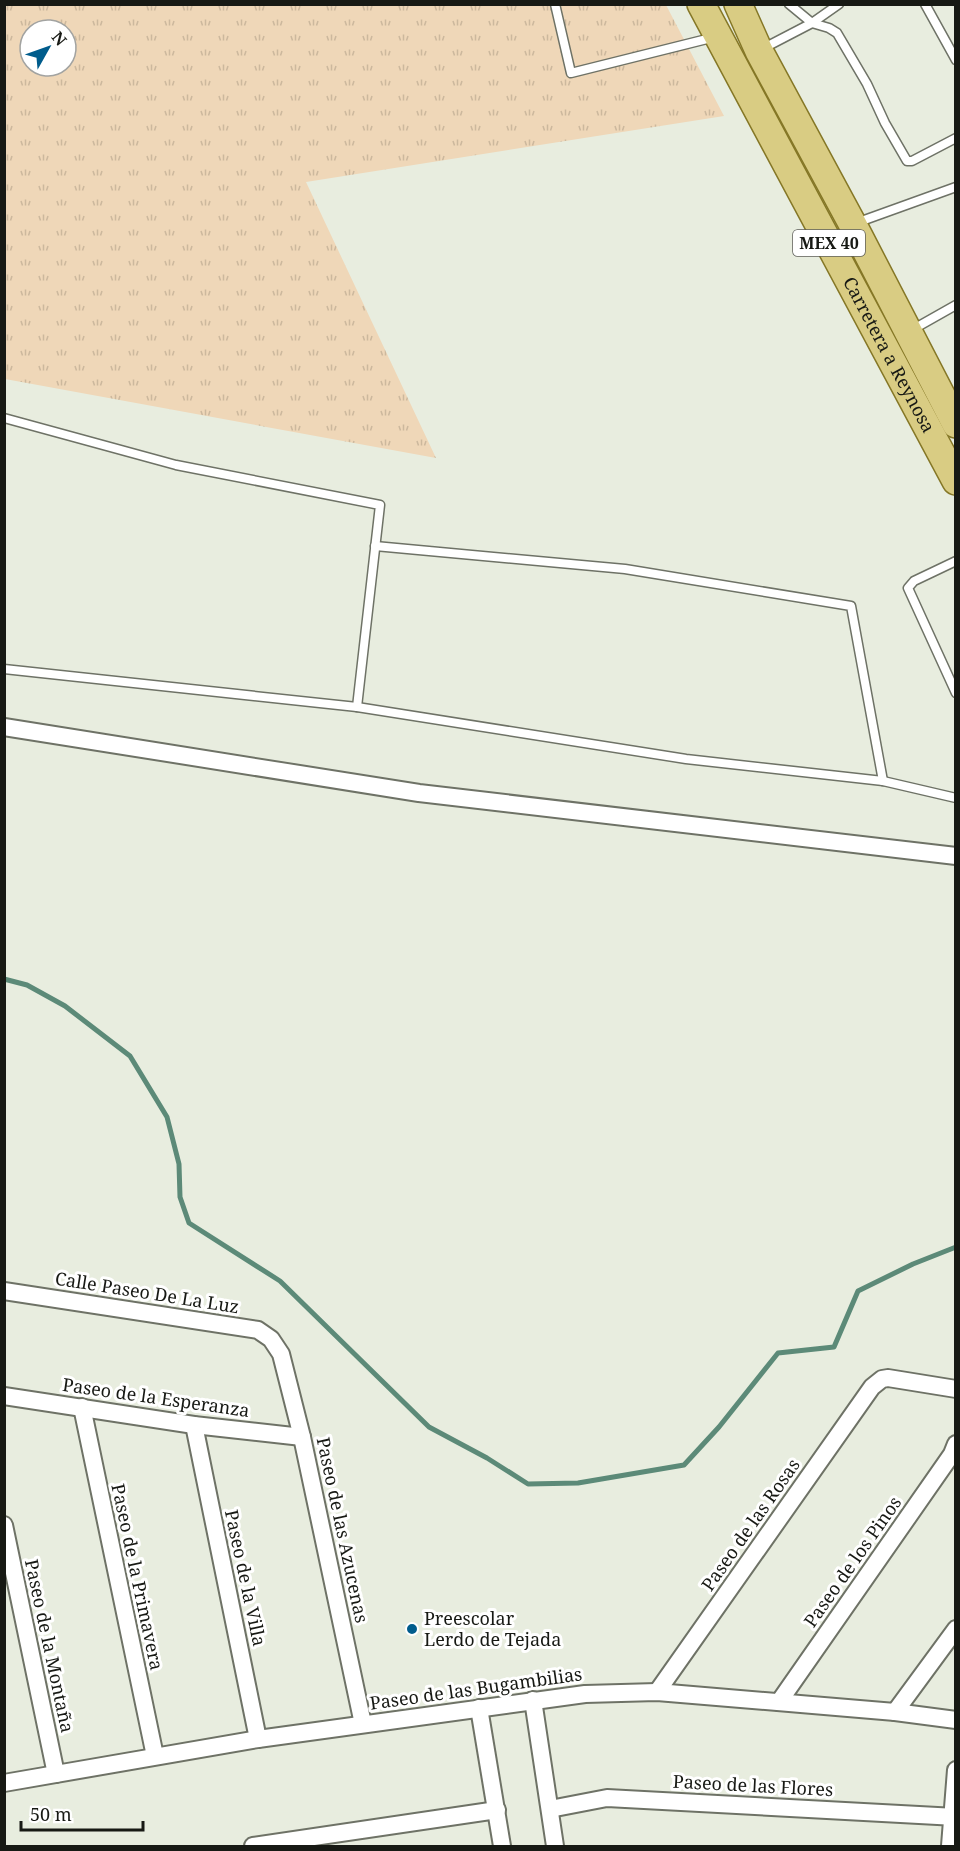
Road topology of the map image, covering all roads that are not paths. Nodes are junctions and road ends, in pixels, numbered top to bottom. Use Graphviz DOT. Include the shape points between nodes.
graph roads {
  1 [pos="555,4"];
  2 [pos="701,4"];
  3 [pos="718,4"];
  4 [pos="738,4"];
  5 [pos="789,4"];
  6 [pos="839,4"];
  7 [pos="925,4"];
  8 [pos="812,23"];
  9 [pos="718,36"];
  10 [pos="759,51"];
  11 [pos="956,60"];
  12 [pos="956,138"];
  13 [pos="784,159"];
  14 [pos="956,187"];
  15 [pos="853,225"];
  16 [pos="956,305"];
  17 [pos="907,333"];
  18 [pos="4,418"];
  19 [pos="956,424"];
  20 [pos="956,481"];
  21 [pos="375,546"];
  22 [pos="956,561"];
  23 [pos="4,669"];
  24 [pos="956,693"];
  25 [pos="357,707"];
  26 [pos="4,726"];
  27 [pos="883,781"];
  28 [pos="956,798"];
  29 [pos="956,856"];
  30 [pos="4,1291"];
  31 [pos="277,1346"];
  32 [pos="956,1389"];
  33 [pos="4,1396"];
  34 [pos="82,1407"];
  35 [pos="194,1425"];
  36 [pos="302,1437"];
  37 [pos="956,1444"];
  38 [pos="4,1526"];
  39 [pos="956,1629"];
  40 [pos="657,1692"];
  41 [pos="533,1700"];
  42 [pos="779,1702"];
  43 [pos="479,1708"];
  44 [pos="895,1712"];
  45 [pos="956,1720"];
  46 [pos="363,1724"];
  47 [pos="258,1740"];
  48 [pos="155,1756"];
  49 [pos="956,1770"];
  50 [pos="56,1774"];
  51 [pos="4,1783"];
  52 [pos="550,1809"];
  53 [pos="497,1810"];
  54 [pos="954,1817"];
  55 [pos="253,1846"];
  56 [pos="502,1846"];
  57 [pos="555,1846"];
  58 [pos="950,1846"];
  1 -- 9 [label="lane" via="571,73"];
  2 -- 9 [label="main road, Carretera a Reynosa / MEX 40"];
  3 -- 10 [label="main road" via="740,44"];
  4 -- 10 [label="main road, Carretera a Reynosa / MEX 40"];
  5 -- 8 [label="lane"];
  6 -- 8 [label="lane"];
  7 -- 11 [label="lane"];
  8 -- 10 [label="lane"];
  8 -- 12 [label="lane" via="833,30 845,44 907,161"];
  9 -- 13 [label="main road, Carretera a Reynosa / MEX 40"];
  10 -- 13 [label="main road" via="758,82 786,132 788,146"];
  10 -- 15 [label="main road, Carretera a Reynosa / MEX 40"];
  13 -- 20 [label="main road, Carretera a Reynosa / MEX 40"];
  14 -- 15 [label="lane"];
  15 -- 17 [label="main road, Carretera a Reynosa / MEX 40"];
  16 -- 17 [label="lane"];
  17 -- 19 [label="main road, Carretera a Reynosa / MEX 40"];
  18 -- 21 [label="lane" via="176,465 380,505"];
  21 -- 25 [label="lane"];
  21 -- 27 [label="lane" via="625,569 851,606"];
  22 -- 24 [label="lane" via="914,581 908,588"];
  23 -- 25 [label="lane"];
  25 -- 27 [label="lane" via="686,759"];
  26 -- 29 [label="street" via="419,793"];
  27 -- 28 [label="lane"];
  30 -- 31 [label="street, Calle Paseo De La Luz" via="258,1330"];
  31 -- 36 [label="street, Paseo de las Azucenas"];
  32 -- 40 [label="street, Paseo de las Rosas" via="888,1378 878,1382"];
  33 -- 34 [label="street, Paseo de la Esperanza"];
  34 -- 35 [label="street, Paseo de la Esperanza"];
  34 -- 48 [label="street, Paseo de la Primavera"];
  35 -- 36 [label="street, Paseo de la Esperanza"];
  35 -- 47 [label="street, Paseo de la Villa"];
  36 -- 46 [label="street, Paseo de las Azucenas"];
  37 -- 42 [label="street, Paseo de los Pinos"];
  38 -- 50 [label="street, Paseo de la Montaña"];
  39 -- 44 [label="street"];
  40 -- 41 [label="street, Paseo de las Bugambilias"];
  40 -- 42 [label="street, Paseo de las Bugambilias"];
  41 -- 43 [label="street, Paseo de las Bugambilias"];
  41 -- 52 [label="street"];
  42 -- 44 [label="street, Paseo de las Bugambilias"];
  43 -- 46 [label="street, Paseo de las Bugambilias"];
  43 -- 53 [label="street"];
  44 -- 45 [label="street, Paseo de las Bugambilias"];
  46 -- 47 [label="street, Paseo de las Bugambilias"];
  47 -- 48 [label="street, Paseo de las Bugambilias"];
  48 -- 50 [label="street, Paseo de las Bugambilias"];
  49 -- 54 [label="street"];
  50 -- 51 [label="street, Paseo de las Bugambilias"];
  52 -- 54 [label="street, Paseo de las Flores" via="607,1798"];
  52 -- 57 [label="street"];
  53 -- 55 [label="street"];
  53 -- 56 [label="street"];
  54 -- 58 [label="street"];
}
